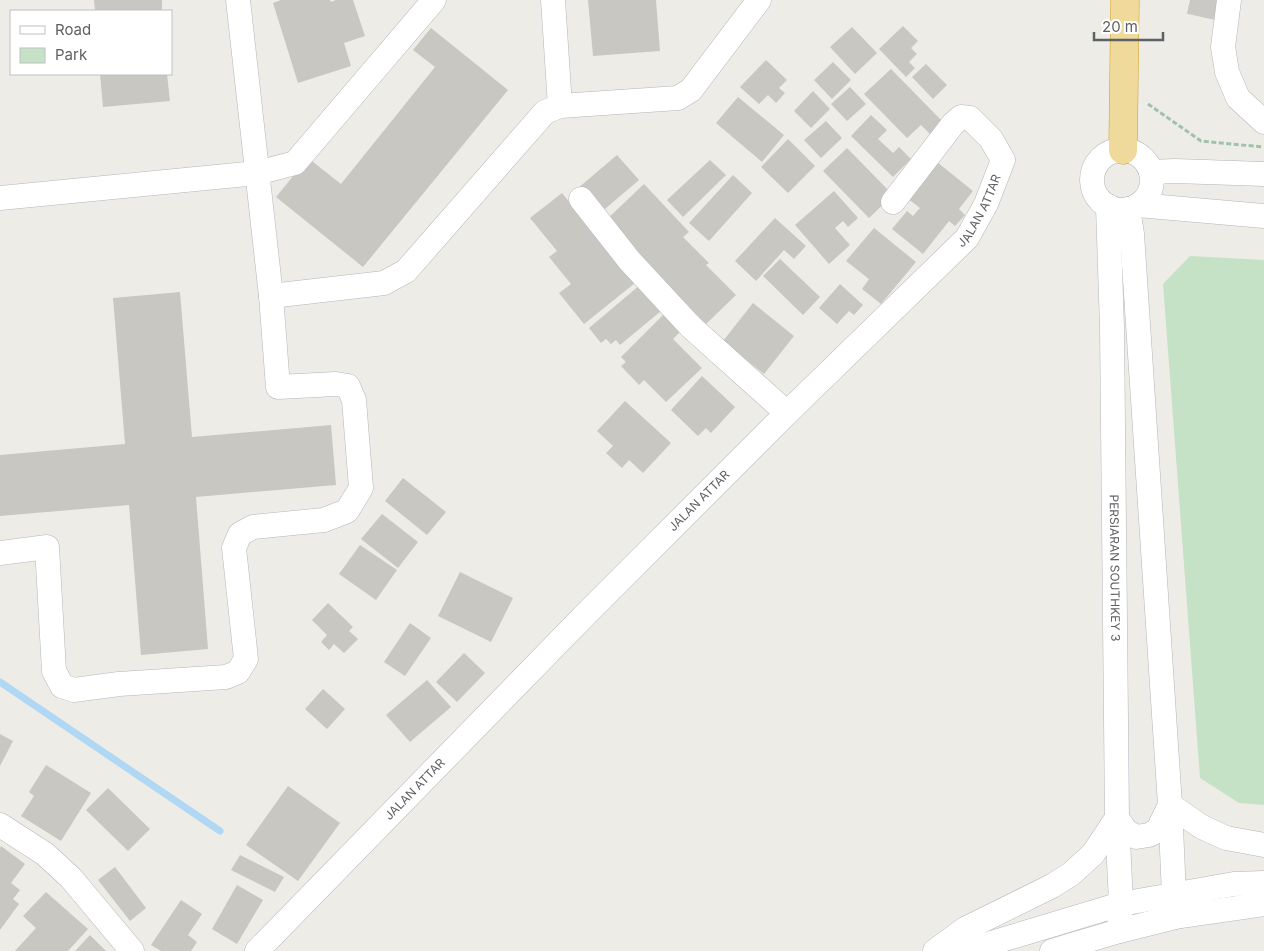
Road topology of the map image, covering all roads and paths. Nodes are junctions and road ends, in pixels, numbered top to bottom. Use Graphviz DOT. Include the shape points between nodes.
graph roads {
  1 [pos="238,0"];
  2 [pos="434,0"];
  3 [pos="553,0"];
  4 [pos="759,0"];
  5 [pos="1126,0"];
  6 [pos="1229,0"];
  7 [pos="1147,103"];
  8 [pos="560,106"];
  9 [pos="1264,122"];
  10 [pos="1123,139"];
  11 [pos="1264,147"];
  12 [pos="1175,171"];
  13 [pos="1151,172"];
  14 [pos="257,173"];
  15 [pos="1264,174"];
  16 [pos="0,198"];
  17 [pos="581,199"];
  18 [pos="893,202"];
  19 [pos="1124,207"];
  20 [pos="1162,207"];
  21 [pos="1264,216"];
  22 [pos="1132,234"];
  23 [pos="271,296"];
  24 [pos="787,413"];
  25 [pos="0,553"];
  26 [pos="1170,805"];
  27 [pos="1117,818"];
  28 [pos="0,825"];
  29 [pos="1264,845"];
  30 [pos="1264,883"];
  31 [pos="1174,894"];
  32 [pos="1121,904"];
  33 [pos="1264,904"];
  34 [pos="1175,917"];
  35 [pos="1119,931"];
  36 [pos="132,951"];
  37 [pos="257,951"];
  38 [pos="934,951"];
  39 [pos="965,951"];
  40 [pos="1052,951"];
  1 -- 14 [label="street"];
  2 -- 14 [label="street" via="295,163"];
  3 -- 8 [label="street"];
  4 -- 8 [label="street" via="691,90 678,98"];
  5 -- 10 [label="highway"];
  6 -- 9 [label="street" via="1223,47 1227,72 1238,98"];
  7 -- 11 [label="path" via="1200,141"];
  8 -- 23 [label="street" via="546,112 406,271 384,283"];
  10 -- 12 [label="street" via="1134,140"];
  10 -- 13 [label="street" via="1132,152 1147,163"];
  10 -- 19 [label="street" via="1114,151 1098,162 1092,181 1100,200"];
  12 -- 13 [label="street"];
  12 -- 15 [label="street"];
  13 -- 19 [label="street" via="1150,191 1145,199"];
  14 -- 16 [label="street"];
  14 -- 23 [label="street"];
  17 -- 24 [label="street" via="629,260 691,327"];
  18 -- 24 [label="street, JALAN ATTAR" via="961,117 970,118 991,139 1003,160 986,204 967,238"];
  19 -- 20 [label="street"];
  19 -- 22 [label="street"];
  19 -- 27 [label="street, PERSIARAN SOUTHKEY 3" via="1112,328"];
  20 -- 21 [label="street"];
  20 -- 22 [label="street" via="1139,222"];
  22 -- 26 [label="street"];
  23 -- 25 [label="street" via="278,387 348,386 354,400 361,488 347,511 324,520 253,527 240,534 234,548 246,659 238,672 226,677 74,690 62,686 54,671 47,547"];
  24 -- 37 [label="street, JALAN ATTAR"];
  26 -- 27 [label="street" via="1158,830 1149,835 1136,837 1125,830"];
  26 -- 29 [label="street" via="1202,827 1226,838"];
  26 -- 31 [label="street"];
  27 -- 32 [label="street, PERSIARAN SOUTHKEY 3"];
  27 -- 38 [label="street" via="1093,854 1071,874 965,929"];
  28 -- 36 [label="street" via="45,854 71,878"];
  30 -- 31 [label="street" via="1234,884"];
  31 -- 32 [label="street"];
  31 -- 34 [label="street"];
  32 -- 35 [label="street, PERSIARAN SOUTHKEY 3"];
  32 -- 39 [label="street"];
  33 -- 34 [label="street"];
  34 -- 35 [label="street"];
  35 -- 40 [label="street"];
}
